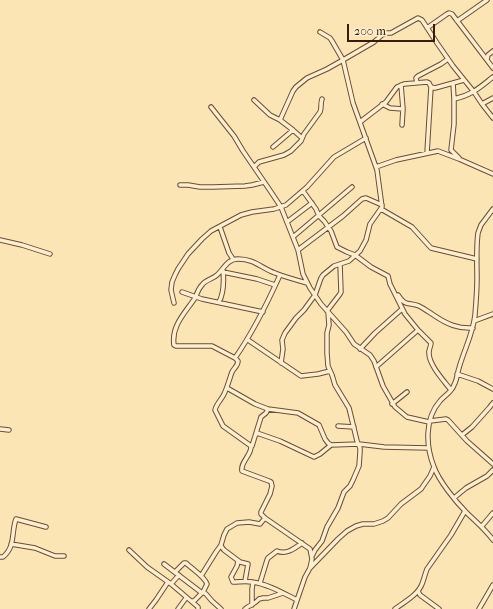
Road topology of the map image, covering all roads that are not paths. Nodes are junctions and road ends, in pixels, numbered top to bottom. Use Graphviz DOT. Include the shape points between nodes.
graph roads {
  1 [pos="487,0"];
  2 [pos="457,20"];
  3 [pos="427,28"];
  4 [pos="320,32"];
  5 [pos="493,51"];
  6 [pos="486,56"];
  7 [pos="448,59"];
  8 [pos="343,60"];
  9 [pos="493,68"];
  10 [pos="493,77"];
  11 [pos="464,80"];
  12 [pos="417,83"];
  13 [pos="453,83"];
  14 [pos="400,85"];
  15 [pos="432,87"];
  16 [pos="474,92"];
  17 [pos="493,98"];
  18 [pos="322,99"];
  19 [pos="454,99"];
  20 [pos="254,100"];
  21 [pos="382,104"];
  22 [pos="482,104"];
  23 [pos="211,107"];
  24 [pos="403,109"];
  25 [pos="493,118"];
  26 [pos="280,120"];
  27 [pos="360,122"];
  28 [pos="402,125"];
  29 [pos="293,130"];
  30 [pos="302,138"];
  31 [pos="366,138"];
  32 [pos="273,147"];
  33 [pos="427,153"];
  34 [pos="459,159"];
  35 [pos="254,167"];
  36 [pos="376,167"];
  37 [pos="493,174"];
  38 [pos="264,182"];
  39 [pos="180,185"];
  40 [pos="352,187"];
  41 [pos="303,191"];
  42 [pos="312,202"];
  43 [pos="281,207"];
  44 [pos="381,207"];
  45 [pos="493,209"];
  46 [pos="319,216"];
  47 [pos="288,222"];
  48 [pos="220,227"];
  49 [pos="328,227"];
  50 [pos="293,237"];
  51 [pos="0,240"];
  52 [pos="298,250"];
  53 [pos="50,254"];
  54 [pos="355,255"];
  55 [pos="468,257"];
  56 [pos="477,259"];
  57 [pos="233,260"];
  58 [pos="340,264"];
  59 [pos="477,264"];
  60 [pos="223,270"];
  61 [pos="280,274"];
  62 [pos="307,283"];
  63 [pos="275,285"];
  64 [pos="182,292"];
  65 [pos="394,292"];
  66 [pos="315,295"];
  67 [pos="195,297"];
  68 [pos="219,302"];
  69 [pos="174,303"];
  70 [pos="402,309"];
  71 [pos="263,312"];
  72 [pos="328,312"];
  73 [pos="493,314"];
  74 [pos="474,322"];
  75 [pos="473,328"];
  76 [pos="418,330"];
  77 [pos="248,340"];
  78 [pos="360,349"];
  79 [pos="235,358"];
  80 [pos="374,361"];
  81 [pos="383,361"];
  82 [pos="281,363"];
  83 [pos="376,367"];
  84 [pos="330,371"];
  85 [pos="457,374"];
  86 [pos="226,388"];
  87 [pos="493,389"];
  88 [pos="451,390"];
  89 [pos="407,392"];
  90 [pos="493,403"];
  91 [pos="392,404"];
  92 [pos="268,409"];
  93 [pos="430,422"];
  94 [pos="338,426"];
  95 [pos="354,427"];
  96 [pos="0,429"];
  97 [pos="9,430"];
  98 [pos="257,433"];
  99 [pos="462,435"];
  100 [pos="359,444"];
  101 [pos="331,445"];
  102 [pos="252,446"];
  103 [pos="428,448"];
  104 [pos="493,464"];
  105 [pos="434,468"];
  106 [pos="493,470"];
  107 [pos="454,498"];
  108 [pos="465,511"];
  109 [pos="493,513"];
  110 [pos="265,518"];
  111 [pos="482,526"];
  112 [pos="46,527"];
  113 [pos="493,540"];
  114 [pos="302,543"];
  115 [pos="12,544"];
  116 [pos="221,546"];
  117 [pos="129,550"];
  118 [pos="64,556"];
  119 [pos="312,556"];
  120 [pos="0,557"];
  121 [pos="238,561"];
  122 [pos="164,564"];
  123 [pos="310,568"];
  124 [pos="175,572"];
  125 [pos="179,575"];
  126 [pos="201,576"];
  127 [pos="245,581"];
  128 [pos="253,582"];
  129 [pos="170,583"];
  130 [pos="260,584"];
  131 [pos="493,585"];
  132 [pos="202,592"];
  133 [pos="418,592"];
  134 [pos="283,593"];
  135 [pos="186,598"];
  136 [pos="297,600"];
  137 [pos="191,601"];
  138 [pos="252,605"];
  139 [pos="149,609"];
  140 [pos="178,609"];
  141 [pos="198,609"];
  142 [pos="221,609"];
  143 [pos="245,609"];
  144 [pos="294,609"];
  145 [pos="395,609"];
  146 [pos="439,609"];
  147 [pos="479,609"];
  1 -- 2 [label="street"];
  2 -- 3 [label="street" via="450,13"];
  2 -- 6 [label="street"];
  3 -- 7 [label="street"];
  3 -- 8 [label="street" via="422,20 415,19 391,33 382,35"];
  4 -- 8 [label="street" via="332,40"];
  5 -- 6 [label="street"];
  6 -- 9 [label="street"];
  7 -- 11 [label="street"];
  7 -- 12 [label="street" via="418,76"];
  8 -- 26 [label="street" via="310,75 296,87"];
  8 -- 27 [label="street"];
  10 -- 16 [label="street"];
  11 -- 13 [label="street"];
  11 -- 16 [label="street"];
  12 -- 14 [label="street"];
  12 -- 15 [label="street" via="428,82"];
  13 -- 15 [label="street"];
  13 -- 19 [label="street"];
  14 -- 21 [label="street"];
  14 -- 24 [label="street"];
  15 -- 33 [label="street"];
  16 -- 19 [label="street"];
  16 -- 22 [label="street"];
  17 -- 22 [label="street"];
  18 -- 30 [label="street" via="320,112"];
  19 -- 34 [label="street" via="451,150"];
  20 -- 26 [label="street" via="270,115"];
  21 -- 24 [label="street" via="390,108"];
  21 -- 27 [label="street"];
  22 -- 25 [label="street"];
  23 -- 35 [label="street"];
  24 -- 28 [label="street"];
  26 -- 29 [label="street"];
  27 -- 31 [label="street"];
  29 -- 30 [label="street"];
  29 -- 32 [label="street"];
  30 -- 35 [label="street" via="288,154 262,161"];
  31 -- 36 [label="street"];
  31 -- 41 [label="street" via="334,157"];
  33 -- 34 [label="street" via="438,152"];
  33 -- 36 [label="street"];
  34 -- 37 [label="street"];
  35 -- 38 [label="street"];
  36 -- 44 [label="street"];
  38 -- 39 [label="street" via="245,186"];
  38 -- 43 [label="street"];
  40 -- 46 [label="street"];
  41 -- 42 [label="street"];
  41 -- 43 [label="street"];
  42 -- 46 [label="street"];
  42 -- 47 [label="street"];
  43 -- 47 [label="street"];
  43 -- 48 [label="street" via="246,213"];
  44 -- 49 [label="street" via="362,198"];
  44 -- 54 [label="street" via="372,221 364,244"];
  44 -- 55 [label="street" via="412,227 431,248"];
  45 -- 56 [label="street" via="480,228"];
  46 -- 49 [label="street"];
  46 -- 50 [label="street"];
  47 -- 50 [label="street"];
  48 -- 57 [label="street"];
  48 -- 69 [label="street" via="211,231 182,262 172,282"];
  49 -- 52 [label="street"];
  49 -- 54 [label="street" via="338,247"];
  50 -- 52 [label="street"];
  51 -- 53 [label="street"];
  52 -- 62 [label="street"];
  54 -- 58 [label="street" via="349,261"];
  54 -- 65 [label="street" via="388,276"];
  55 -- 56 [label="street"];
  55 -- 59 [label="street"];
  56 -- 59 [label="street"];
  57 -- 60 [label="street" via="228,262"];
  57 -- 61 [label="street" via="250,260"];
  58 -- 66 [label="street" via="320,278"];
  58 -- 72 [label="street" via="341,292"];
  59 -- 74 [label="street"];
  60 -- 63 [label="street"];
  60 -- 67 [label="street" via="202,284"];
  60 -- 68 [label="street" via="222,296"];
  61 -- 62 [label="street"];
  61 -- 63 [label="street"];
  62 -- 66 [label="street"];
  63 -- 71 [label="street"];
  64 -- 67 [label="street"];
  65 -- 70 [label="street"];
  65 -- 75 [label="street" via="401,300 420,306 449,325"];
  66 -- 72 [label="street"];
  66 -- 82 [label="street" via="284,335"];
  67 -- 68 [label="street"];
  67 -- 79 [label="street" via="177,326 174,345 213,346"];
  68 -- 71 [label="street"];
  70 -- 76 [label="street"];
  70 -- 78 [label="street"];
  71 -- 77 [label="street"];
  72 -- 78 [label="street"];
  72 -- 84 [label="street" via="327,361"];
  73 -- 74 [label="street"];
  74 -- 75 [label="street"];
  75 -- 85 [label="street"];
  76 -- 81 [label="street"];
  76 -- 88 [label="street" via="431,343 428,352 430,359"];
  77 -- 79 [label="street"];
  77 -- 82 [label="street"];
  78 -- 80 [label="street"];
  79 -- 86 [label="street" via="238,364"];
  80 -- 81 [label="street"];
  80 -- 83 [label="street"];
  81 -- 83 [label="street"];
  82 -- 84 [label="street" via="301,376"];
  83 -- 91 [label="street"];
  84 -- 95 [label="street" via="347,403"];
  85 -- 87 [label="street"];
  85 -- 88 [label="street"];
  86 -- 92 [label="street"];
  86 -- 102 [label="street" via="215,408 217,415 223,426"];
  88 -- 93 [label="street" via="435,407"];
  89 -- 91 [label="street"];
  90 -- 99 [label="street"];
  91 -- 93 [label="street" via="407,417"];
  92 -- 98 [label="street" via="261,418"];
  92 -- 101 [label="street" via="298,413 319,426"];
  93 -- 99 [label="street" via="446,419"];
  93 -- 103 [label="street"];
  94 -- 95 [label="street"];
  95 -- 100 [label="street"];
  96 -- 97 [label="street"];
  98 -- 101 [label="street" via="314,457"];
  98 -- 102 [label="street"];
  99 -- 104 [label="street"];
  100 -- 101 [label="street"];
  100 -- 103 [label="street"];
  100 -- 119 [label="street" via="359,468"];
  102 -- 110 [label="street" via="241,470 271,482 270,494 261,512"];
  103 -- 105 [label="street"];
  105 -- 107 [label="street"];
  105 -- 123 [label="street" via="421,489 388,518 379,523 356,526 347,531"];
  106 -- 107 [label="street"];
  107 -- 108 [label="street"];
  108 -- 111 [label="street"];
  108 -- 133 [label="street" via="427,568"];
  109 -- 111 [label="street"];
  110 -- 114 [label="street"];
  110 -- 116 [label="street" via="260,524 235,523 227,529"];
  111 -- 113 [label="street"];
  112 -- 115 [label="street" via="16,519"];
  114 -- 119 [label="street" via="310,549"];
  114 -- 130 [label="street" via="290,551 277,551 268,558"];
  115 -- 118 [label="street" via="34,548 55,556"];
  115 -- 120 [label="street" via="5,555"];
  116 -- 121 [label="street"];
  116 -- 126 [label="street"];
  117 -- 129 [label="street"];
  119 -- 123 [label="street"];
  121 -- 127 [label="street" via="248,564"];
  121 -- 127 [label="street" via="231,579 234,582"];
  122 -- 124 [label="street"];
  123 -- 136 [label="street"];
  124 -- 125 [label="street"];
  124 -- 126 [label="street" via="185,563"];
  125 -- 129 [label="street"];
  125 -- 132 [label="street"];
  126 -- 132 [label="street" via="208,584"];
  127 -- 128 [label="street"];
  128 -- 130 [label="street"];
  128 -- 138 [label="street"];
  129 -- 135 [label="street"];
  129 -- 139 [label="street"];
  130 -- 134 [label="street"];
  131 -- 147 [label="street"];
  132 -- 137 [label="street"];
  132 -- 142 [label="street"];
  133 -- 145 [label="street"];
  133 -- 146 [label="street"];
  134 -- 136 [label="street"];
  134 -- 138 [label="street" via="258,599"];
  135 -- 137 [label="street"];
  135 -- 140 [label="street"];
  136 -- 144 [label="street"];
  137 -- 141 [label="street"];
  138 -- 143 [label="street"];
}
